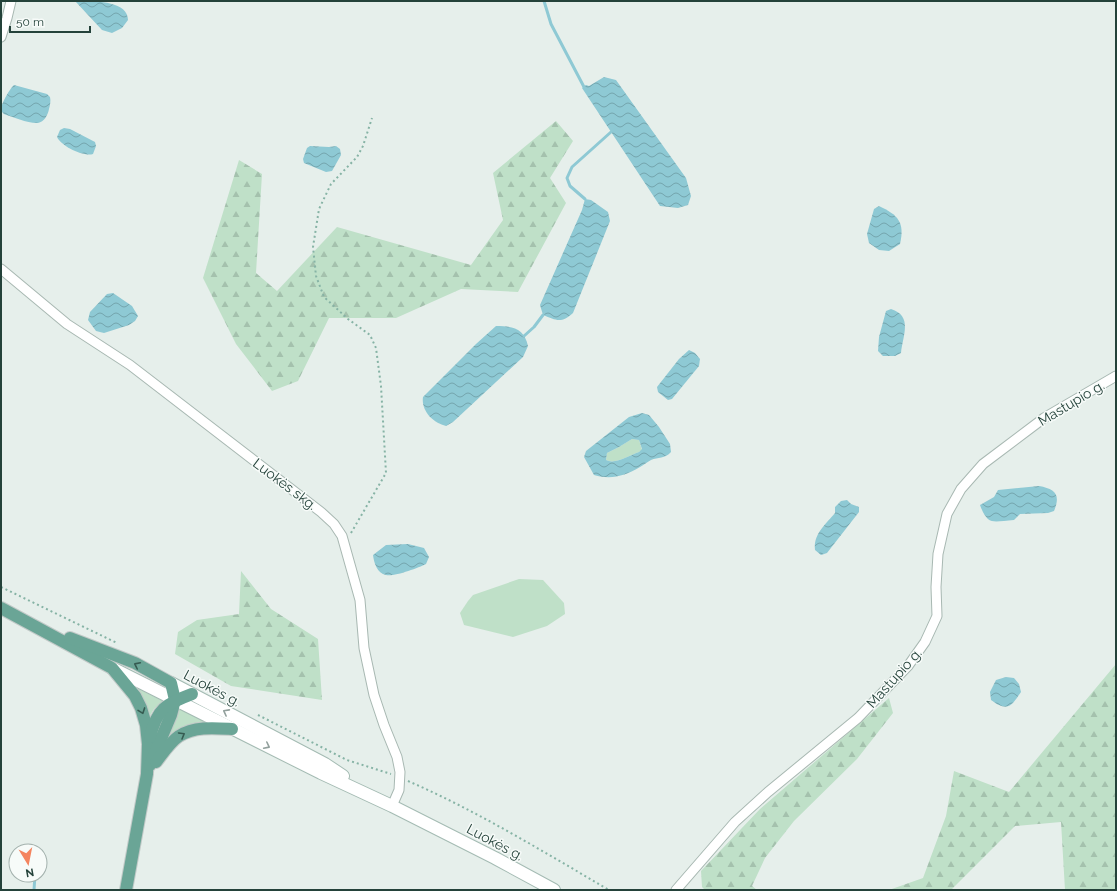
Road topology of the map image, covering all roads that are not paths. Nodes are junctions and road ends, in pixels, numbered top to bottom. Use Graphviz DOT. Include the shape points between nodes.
graph roads {
  1 [pos="11,1"];
  2 [pos="1,37"];
  3 [pos="1,269"];
  4 [pos="1116,376"];
  5 [pos="1,608"];
  6 [pos="23,620"];
  7 [pos="112,668"];
  8 [pos="171,683"];
  9 [pos="192,694"];
  10 [pos="175,700"];
  11 [pos="232,729"];
  12 [pos="148,744"];
  13 [pos="147,774"];
  14 [pos="379,799"];
  15 [pos="392,806"];
  16 [pos="126,890"];
  17 [pos="554,890"];
  18 [pos="676,890"];
  1 -- 2 [label="street"];
  3 -- 15 [label="street, Luokės skg." via="67,324 130,365 334,524 342,536 360,600 364,648 374,695 397,757 401,778"];
  4 -- 18 [label="street, Mastupio g." via="1044,418 983,464 961,489 947,514 938,554 937,616 925,642 908,666 858,718 735,822"];
  5 -- 6 [label="main road, Luokės g."];
  6 -- 7 [label="main road, Luokės g."];
  8 -- 6 [label="main road, Luokės g., one-way" via="135,664"];
  7 -- 10 [label="main road, Luokės g."];
  7 -- 12 [label="main road, one-way" via="135,696 141,708"];
  8 -- 9 [label="main road, Luokės g."];
  8 -- 10 [label="main road"];
  9 -- 10 [label="main road"];
  14 -- 9 [label="main road, Luokės g., one-way" via="325,764"];
  10 -- 11 [label="main road, Luokės g."];
  10 -- 12 [label="main road" via="157,715"];
  10 -- 13 [label="main road"];
  13 -- 11 [label="main road, one-way" via="179,736 191,730 206,728"];
  11 -- 14 [label="main road, Luokės g., one-way"];
  12 -- 13 [label="main road"];
  13 -- 16 [label="main road"];
  14 -- 15 [label="main road, Luokės g."];
  15 -- 17 [label="main road, Luokės g."];
}
